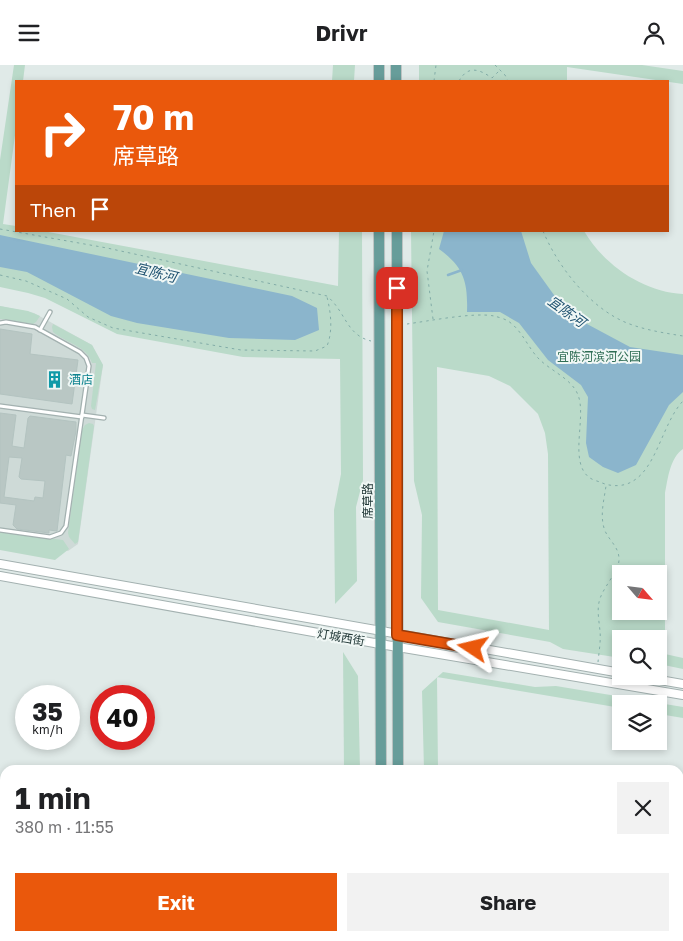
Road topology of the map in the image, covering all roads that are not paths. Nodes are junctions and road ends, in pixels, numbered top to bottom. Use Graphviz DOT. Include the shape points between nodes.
graph roads {
  1 [pos="379,65"];
  2 [pos="396,65"];
  3 [pos="379,80"];
  4 [pos="396,80"];
  5 [pos="379,232"];
  6 [pos="397,232"];
  7 [pos="50,311"];
  8 [pos="0,323"];
  9 [pos="40,330"];
  10 [pos="0,406"];
  11 [pos="82,416"];
  12 [pos="104,418"];
  13 [pos="0,530"];
  14 [pos="0,563"];
  15 [pos="0,576"];
  16 [pos="380,632"];
  17 [pos="397,635"];
  18 [pos="380,644"];
  19 [pos="397,647"];
  20 [pos="612,672"];
  21 [pos="667,681"];
  22 [pos="683,684"];
  23 [pos="683,695"];
  24 [pos="381,765"];
  25 [pos="398,765"];
  1 -- 3 [label="main road"];
  2 -- 4 [label="main road"];
  5 -- 16 [label="main road, 席草路"];
  6 -- 17 [label="main road"];
  7 -- 9 [label="lane"];
  8 -- 9 [label="lane"];
  9 -- 11 [label="lane" via="80,352 87,360"];
  10 -- 11 [label="lane"];
  11 -- 12 [label="lane"];
  11 -- 13 [label="lane" via="64,529 50,537"];
  14 -- 16 [label="street, 灯城西街"];
  15 -- 18 [label="street, 灯城西街"];
  16 -- 17 [label="street, 灯城西街"];
  16 -- 18 [label="main road, 席草路"];
  17 -- 19 [label="main road"];
  17 -- 20 [label="street, 灯城西街"];
  18 -- 19 [label="street, 灯城西街"];
  18 -- 24 [label="main road, 席草路"];
  19 -- 23 [label="street, 灯城西街"];
  19 -- 25 [label="main road"];
  21 -- 22 [label="street"];
}
